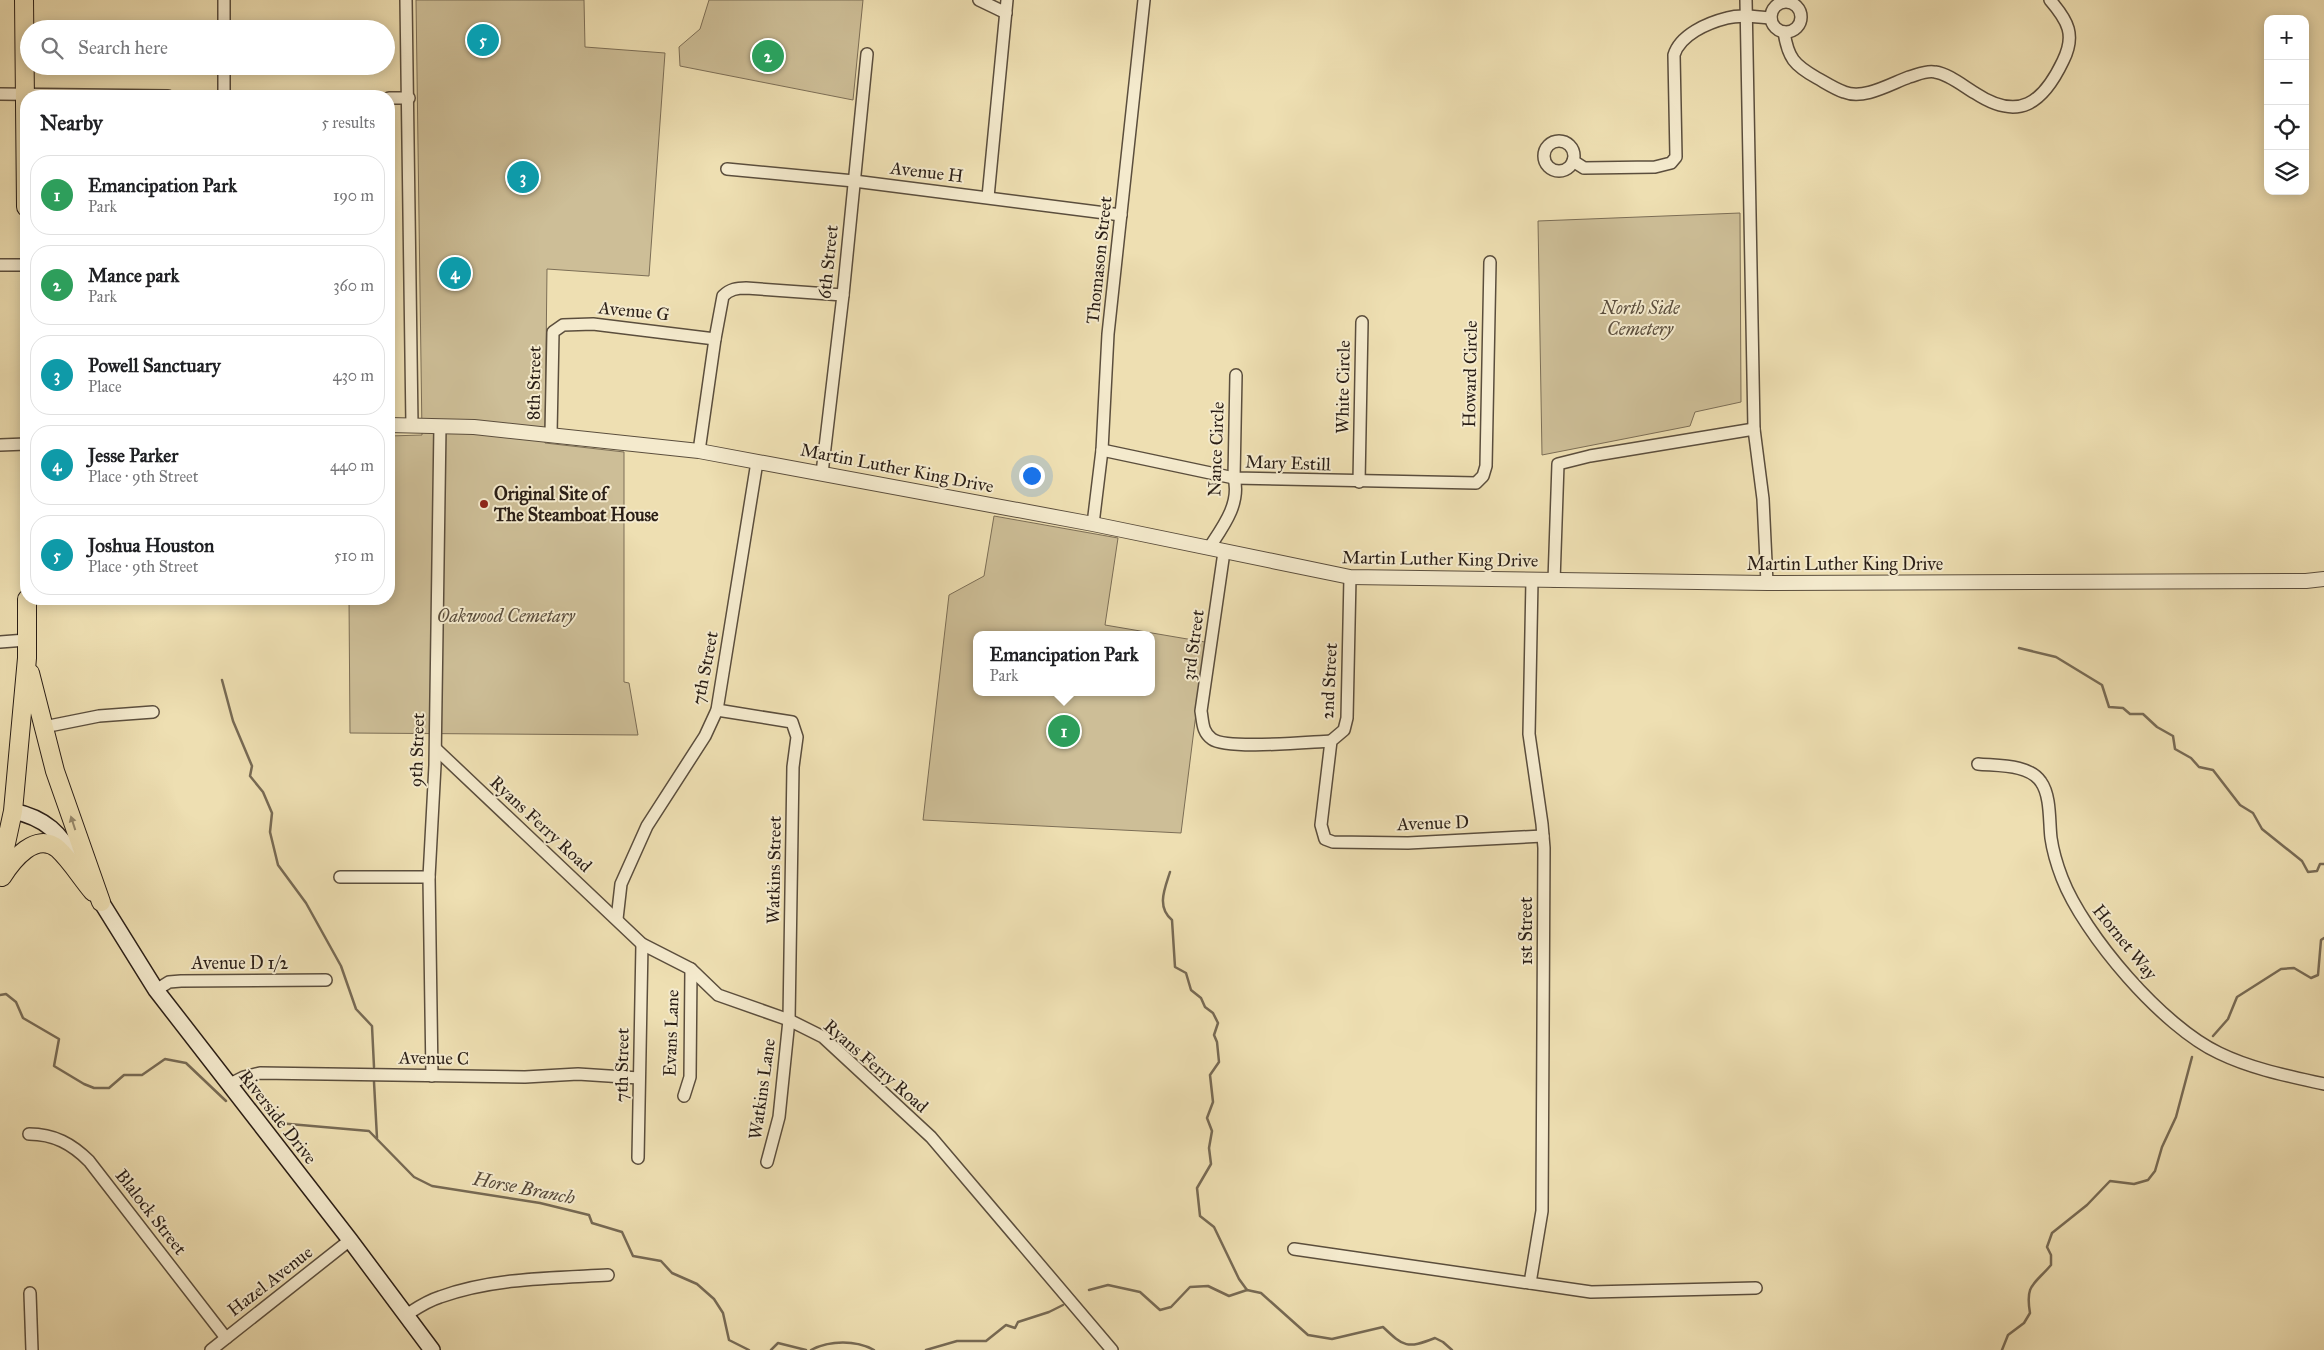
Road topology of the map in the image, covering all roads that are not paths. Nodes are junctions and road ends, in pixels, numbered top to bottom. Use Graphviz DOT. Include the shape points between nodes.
graph roads {
  1 [pos="24,0"];
  2 [pos="224,0"];
  3 [pos="406,0"];
  4 [pos="979,0"];
  5 [pos="1007,0"];
  6 [pos="1144,0"];
  7 [pos="1746,0"];
  8 [pos="2050,0"];
  9 [pos="1798,2"];
  10 [pos="1006,13"];
  11 [pos="1746,16"];
  12 [pos="1771,18"];
  13 [pos="24,20"];
  14 [pos="224,20"];
  15 [pos="1784,32"];
  16 [pos="867,54"];
  17 [pos="24,75"];
  18 [pos="224,75"];
  19 [pos="24,90"];
  20 [pos="224,90"];
  21 [pos="0,94"];
  22 [pos="20,94"];
  23 [pos="395,98"];
  24 [pos="409,98"];
  25 [pos="1573,161"];
  26 [pos="727,169"];
  27 [pos="854,181"];
  28 [pos="988,197"];
  29 [pos="1121,215"];
  30 [pos="1490,262"];
  31 [pos="0,265"];
  32 [pos="20,265"];
  33 [pos="843,295"];
  34 [pos="1362,322"];
  35 [pos="552,332"];
  36 [pos="715,339"];
  37 [pos="1236,375"];
  38 [pos="412,425"];
  39 [pos="395,426"];
  40 [pos="440,426"];
  41 [pos="1754,429"];
  42 [pos="551,434"];
  43 [pos="20,444"];
  44 [pos="0,445"];
  45 [pos="1102,450"];
  46 [pos="699,451"];
  47 [pos="757,462"];
  48 [pos="822,473"];
  49 [pos="1234,478"];
  50 [pos="1359,482"];
  51 [pos="1476,483"];
  52 [pos="1093,524"];
  53 [pos="1209,548"];
  54 [pos="1224,552"];
  55 [pos="1350,577"];
  56 [pos="2324,579"];
  57 [pos="1532,580"];
  58 [pos="1554,581"];
  59 [pos="1767,583"];
  60 [pos="26,605"];
  61 [pos="26,640"];
  62 [pos="0,642"];
  63 [pos="27,658"];
  64 [pos="717,710"];
  65 [pos="153,712"];
  66 [pos="44,727"];
  67 [pos="1331,741"];
  68 [pos="436,750"];
  69 [pos="1978,764"];
  70 [pos="6,811"];
  71 [pos="1543,836"];
  72 [pos="1325,839"];
  73 [pos="0,871"];
  74 [pos="340,877"];
  75 [pos="429,877"];
  76 [pos="0,881"];
  77 [pos="101,902"];
  78 [pos="616,919"];
  79 [pos="642,944"];
  80 [pos="691,970"];
  81 [pos="326,980"];
  82 [pos="156,990"];
  83 [pos="789,1020"];
  84 [pos="432,1076"];
  85 [pos="639,1078"];
  86 [pos="230,1084"];
  87 [pos="2324,1084"];
  88 [pos="684,1096"];
  89 [pos="29,1134"];
  90 [pos="638,1158"];
  91 [pos="767,1162"];
  92 [pos="350,1240"];
  93 [pos="1294,1249"];
  94 [pos="608,1275"];
  95 [pos="1530,1283"];
  96 [pos="1756,1288"];
  97 [pos="30,1293"];
  98 [pos="406,1315"];
  99 [pos="226,1338"];
  100 [pos="32,1350"];
  101 [pos="211,1350"];
  102 [pos="432,1350"];
  103 [pos="1112,1350"];
  1 -- 13 [label="main road"];
  2 -- 14 [label="street"];
  3 -- 24 [label="street"];
  4 -- 10 [label="street"];
  5 -- 10 [label="street"];
  6 -- 29 [label="street, Thomason Street"];
  7 -- 11 [label="street"];
  8 -- 15 [label="street" via="2062,14 2070,45 2053,82 2036,101 2023,106 2010,107 1987,101 1935,72 1918,74 1866,93 1845,93 1794,62"];
  9 -- 12 [label="street" via="1781,2 1773,8"];
  9 -- 15 [label="street" via="1800,23 1793,30"];
  10 -- 28 [label="street"];
  11 -- 12 [label="street"];
  11 -- 25 [label="street" via="1728,17 1709,25 1681,40 1676,48 1676,157 1671,163 1655,167 1584,168"];
  11 -- 41 [label="street"];
  12 -- 15 [label="street" via="1775,27"];
  16 -- 27 [label="street, 6th Street"];
  17 -- 19 [label="main road"];
  18 -- 20 [label="street"];
  21 -- 22 [label="street"];
  23 -- 24 [label="street"];
  24 -- 38 [label="street"];
  26 -- 27 [label="street, Avenue H"];
  27 -- 28 [label="street, Avenue H"];
  27 -- 33 [label="street, 6th Street"];
  28 -- 29 [label="street, Avenue H"];
  29 -- 45 [label="street, Thomason Street" via="1108,334"];
  30 -- 51 [label="street, Howard Circle" via="1486,466"];
  31 -- 32 [label="street"];
  33 -- 36 [label="street" via="746,288 728,292 720,304"];
  33 -- 48 [label="street, 6th Street"];
  34 -- 50 [label="street, White Circle"];
  35 -- 36 [label="street, Avenue G" via="564,324 593,324"];
  35 -- 42 [label="street, 8th Street"];
  36 -- 46 [label="street"];
  37 -- 49 [label="street, Nance Circle"];
  38 -- 39 [label="street, Martin Luther King Drive"];
  38 -- 40 [label="street, Martin Luther King Drive"];
  40 -- 42 [label="street, Martin Luther King Drive"];
  40 -- 68 [label="street, 9th Street"];
  41 -- 58 [label="street" via="1558,464"];
  41 -- 59 [label="street" via="1763,499"];
  42 -- 46 [label="street, Martin Luther King Drive"];
  43 -- 44 [label="street"];
  45 -- 49 [label="street, Mary Estill"];
  45 -- 52 [label="street, Thomason Street"];
  46 -- 47 [label="street, Martin Luther King Drive"];
  47 -- 48 [label="street, Martin Luther King Drive"];
  47 -- 64 [label="street, 7th Street"];
  48 -- 52 [label="street, Martin Luther King Drive"];
  49 -- 50 [label="street, Mary Estill"];
  49 -- 53 [label="street, Nance Circle" via="1236,488 1229,518"];
  50 -- 51 [label="street, Mary Estill"];
  52 -- 53 [label="street, Martin Luther King Drive"];
  53 -- 54 [label="street, Martin Luther King Drive"];
  54 -- 55 [label="street, Martin Luther King Drive"];
  54 -- 67 [label="street, 3rd Street" via="1201,711 1204,732 1213,740 1231,745"];
  55 -- 57 [label="street, Martin Luther King Drive"];
  55 -- 67 [label="street, 2nd Street" via="1347,718 1344,730"];
  56 -- 59 [label="street, Martin Luther King Drive"];
  57 -- 58 [label="street, Martin Luther King Drive"];
  57 -- 71 [label="street, 1st Street" via="1529,734"];
  58 -- 59 [label="street, Martin Luther King Drive"];
  60 -- 61 [label="main road"];
  61 -- 62 [label="street"];
  61 -- 63 [label="main road"];
  63 -- 66 [label="main road"];
  63 -- 70 [label="main road"];
  64 -- 78 [label="street, 7th Street" via="705,736 647,826 622,884"];
  64 -- 83 [label="street, Watkins Street" via="792,722 797,737 793,767"];
  65 -- 66 [label="street" via="98,716"];
  77 -- 66 [label="main road, one-way" via="55,770"];
  67 -- 72 [label="street, 2nd Street" via="1321,825"];
  68 -- 75 [label="street, 9th Street"];
  68 -- 78 [label="street, Ryans Ferry Road"];
  69 -- 87 [label="street, Hornet Way" via="2017,768 2032,773 2041,782 2046,794 2057,862 2078,912 2105,951 2160,1008 2195,1039 2218,1053 2268,1071"];
  70 -- 73 [label="main road"];
  70 -- 77 [label="main road, Riverside Drive" via="32,815 64,840"];
  71 -- 72 [label="street, Avenue D" via="1408,843 1333,842"];
  71 -- 95 [label="street, 1st Street" via="1542,1212"];
  74 -- 75 [label="street"];
  75 -- 84 [label="street, 9th Street"];
  76 -- 77 [label="main road" via="10,865 29,846 42,843 56,848"];
  77 -- 82 [label="main road, Riverside Drive"];
  78 -- 79 [label="street, Ryans Ferry Road"];
  79 -- 80 [label="street, Ryans Ferry Road"];
  79 -- 85 [label="street, 7th Street"];
  80 -- 83 [label="street, Ryans Ferry Road" via="718,994"];
  80 -- 88 [label="street, Evans Lane" via="690,1077"];
  81 -- 82 [label="street, Avenue D 1/2" via="181,981 169,982"];
  82 -- 86 [label="main road, Riverside Drive"];
  83 -- 91 [label="street, Watkins Lane" via="779,1117"];
  83 -- 103 [label="street, Ryans Ferry Road" via="823,1037 931,1137"];
  84 -- 85 [label="street, Avenue C" via="578,1074"];
  84 -- 86 [label="street, Avenue C" via="260,1073"];
  85 -- 90 [label="street, 7th Street"];
  86 -- 92 [label="main road, Riverside Drive"];
  89 -- 99 [label="street, Blalock Street" via="64,1141 89,1161"];
  92 -- 98 [label="main road, Riverside Drive"];
  92 -- 99 [label="street, Hazel Avenue"];
  93 -- 95 [label="street"];
  94 -- 98 [label="street" via="487,1285 441,1296"];
  95 -- 96 [label="street" via="1591,1292"];
  97 -- 100 [label="street"];
  98 -- 102 [label="main road, Riverside Drive"];
  99 -- 101 [label="street, Hazel Avenue"];
}
